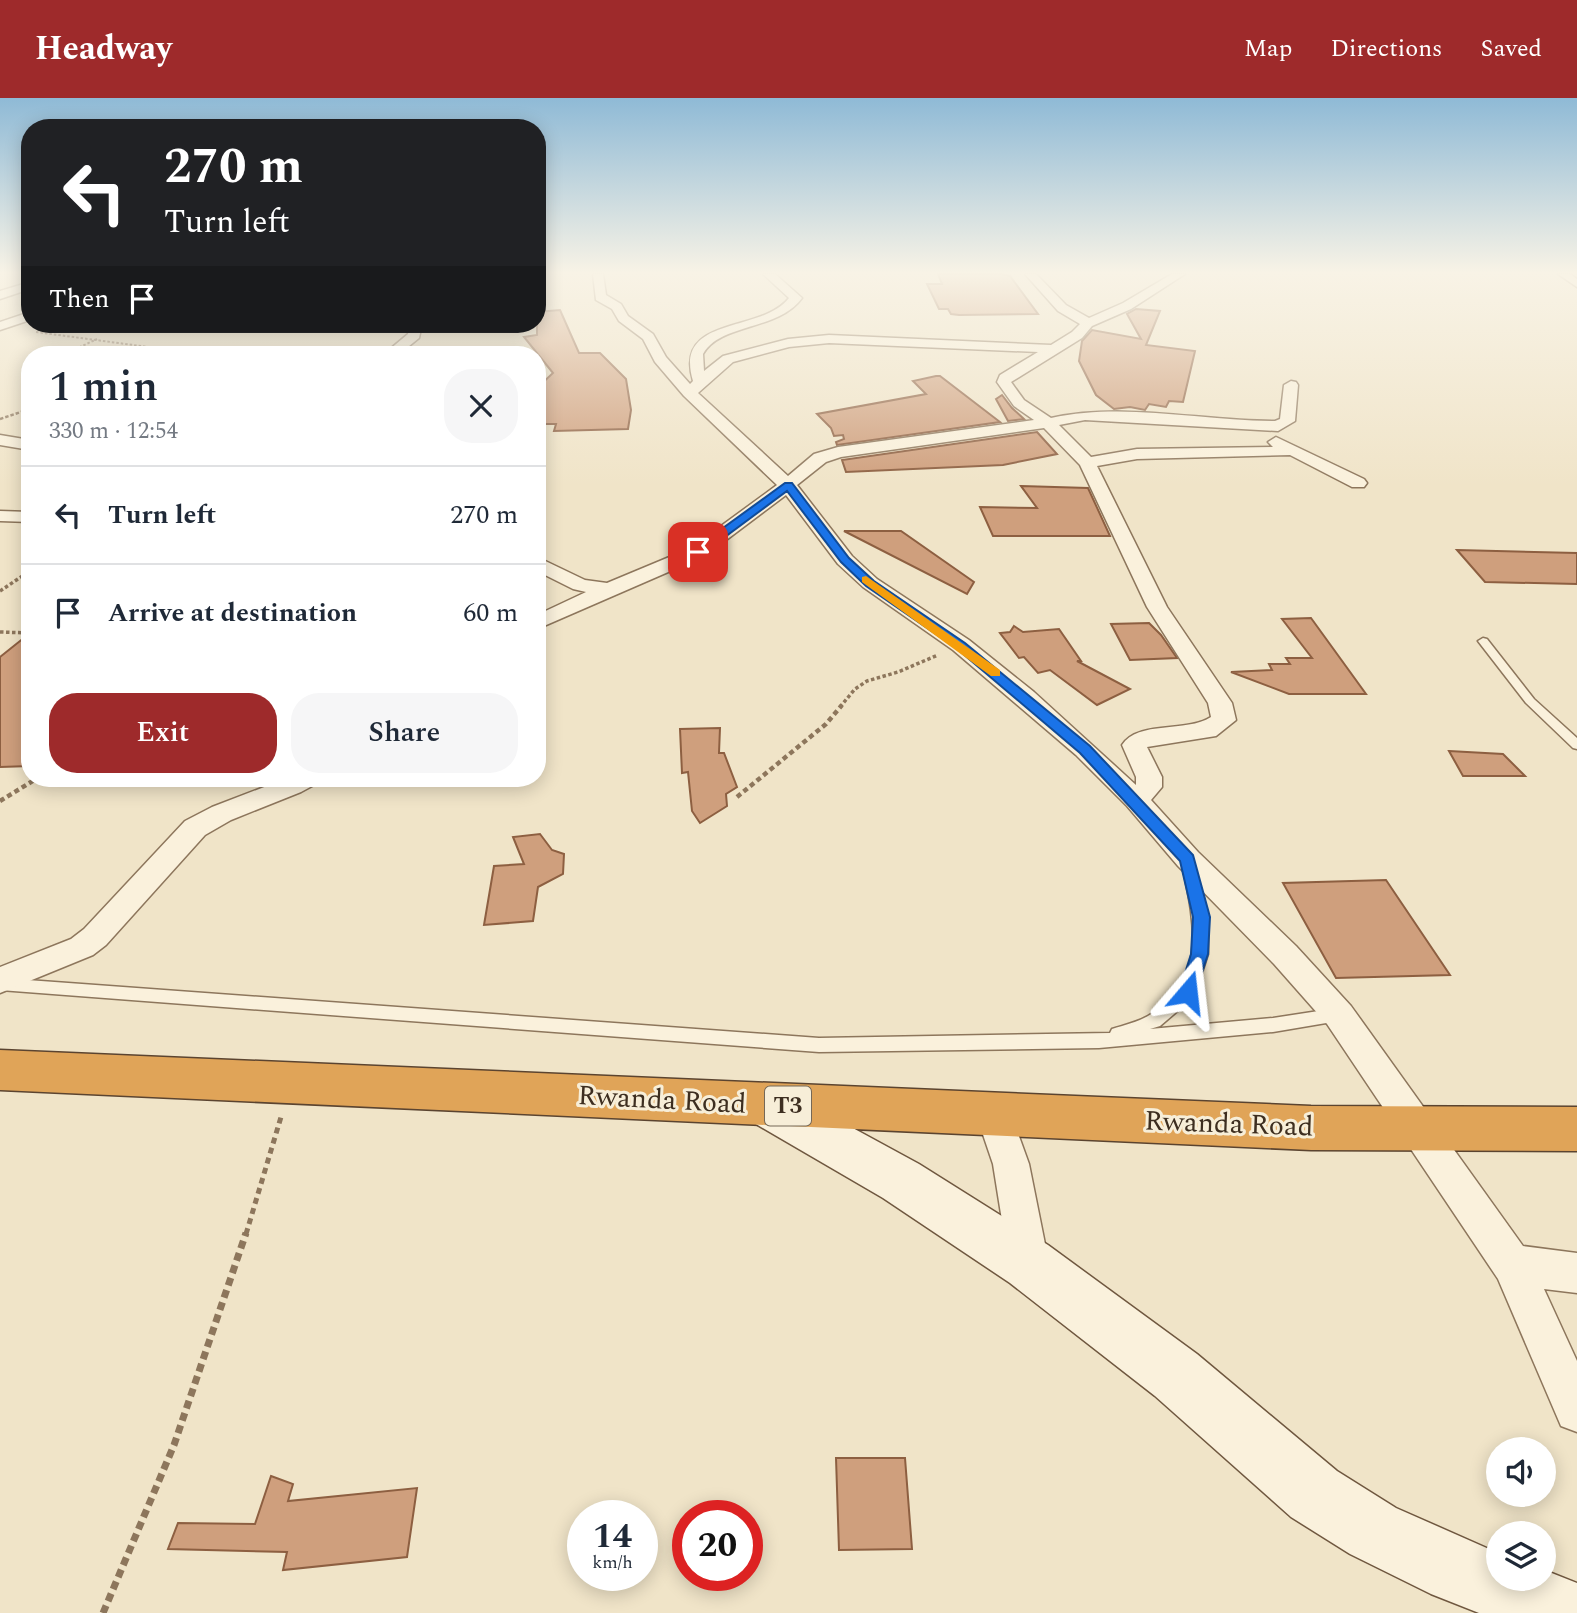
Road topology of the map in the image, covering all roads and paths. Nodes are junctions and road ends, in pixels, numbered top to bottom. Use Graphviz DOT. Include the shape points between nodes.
graph roads {
  1 [pos="652,345"];
  2 [pos="703,345"];
  3 [pos="787,345"];
  4 [pos="956,345"];
  5 [pos="1059,345"];
  6 [pos="1051,349"];
  7 [pos="1292,385"];
  8 [pos="694,388"];
  9 [pos="21,412"];
  10 [pos="0,419"];
  11 [pos="1048,423"];
  12 [pos="1242,426"];
  13 [pos="0,440"];
  14 [pos="21,444"];
  15 [pos="1293,450"];
  16 [pos="1087,463"];
  17 [pos="1358,483"];
  18 [pos="788,485"];
  19 [pos="0,516"];
  20 [pos="21,517"];
  21 [pos="546,568"];
  22 [pos="21,577"];
  23 [pos="610,590"];
  24 [pos="0,591"];
  25 [pos="546,619"];
  26 [pos="0,632"];
  27 [pos="21,633"];
  28 [pos="1483,641"];
  29 [pos="961,645"];
  30 [pos="1577,745"];
  31 [pos="23,787"];
  32 [pos="289,787"];
  33 [pos="737,797"];
  34 [pos="1136,800"];
  35 [pos="0,802"];
  36 [pos="1188,859"];
  37 [pos="0,982"];
  38 [pos="1339,1015"];
  39 [pos="1099,1041"];
  40 [pos="0,1070"];
  41 [pos="291,1083"];
  42 [pos="766,1105"];
  43 [pos="994,1114"];
  44 [pos="1420,1129"];
  45 [pos="1577,1129"];
  46 [pos="1029,1264"];
  47 [pos="1512,1265"];
  48 [pos="1577,1273"];
  49 [pos="1577,1410"];
  50 [pos="103,1613"];
  51 [pos="1566,1613"];
  1 -- 8 [label="street" via="660,359"];
  2 -- 8 [label="street" via="694,362"];
  3 -- 8 [label="street" via="728,359"];
  4 -- 6 [label="street"];
  5 -- 6 [label="street"];
  6 -- 11 [label="street" via="1004,382 1018,403"];
  7 -- 12 [label="street" via="1285,424"];
  8 -- 18 [label="street"];
  9 -- 10 [label="path"];
  11 -- 12 [label="street" via="1096,415"];
  11 -- 16 [label="street"];
  11 -- 18 [label="street" via="838,452 812,464"];
  12 -- 15 [label="street"];
  13 -- 14 [label="street"];
  15 -- 16 [label="street" via="1146,453"];
  15 -- 17 [label="street"];
  16 -- 34 [label="street" via="1157,607 1220,703 1224,720 1207,731 1142,739 1134,745 1149,777 1149,787"];
  18 -- 23 [label="street" via="698,552"];
  18 -- 29 [label="street" via="853,568"];
  19 -- 20 [label="street"];
  21 -- 23 [label="street" via="580,585"];
  22 -- 24 [label="path"];
  23 -- 25 [label="street"];
  26 -- 27 [label="path"];
  28 -- 30 [label="lane" via="1530,701"];
  29 -- 33 [label="path" via="861,685 826,724"];
  29 -- 34 [label="street" via="1075,741"];
  31 -- 35 [label="path"];
  32 -- 37 [label="street" via="195,828 95,937"];
  34 -- 36 [label="street"];
  36 -- 38 [label="street"];
  36 -- 39 [label="lane" via="1202,917 1199,954 1188,992 1154,1021"];
  37 -- 39 [label="lane" via="819,1045"];
  38 -- 39 [label="lane"];
  38 -- 44 [label="street"];
  40 -- 41 [label="highway, Rwanda Road / T3"];
  41 -- 42 [label="highway, Rwanda Road / T3"];
  41 -- 50 [label="path" via="236,1267 184,1416"];
  42 -- 43 [label="highway, Rwanda Road / T3"];
  42 -- 46 [label="street" via="901,1181"];
  43 -- 44 [label="highway, Rwanda Road / T3"];
  43 -- 46 [label="street" via="1011,1164"];
  44 -- 45 [label="highway, Rwanda Road / T3"];
  44 -- 47 [label="street"];
  46 -- 51 [label="street" via="1176,1376 1314,1494 1373,1531 1455,1570"];
  47 -- 48 [label="street"];
  47 -- 49 [label="street"];
}
